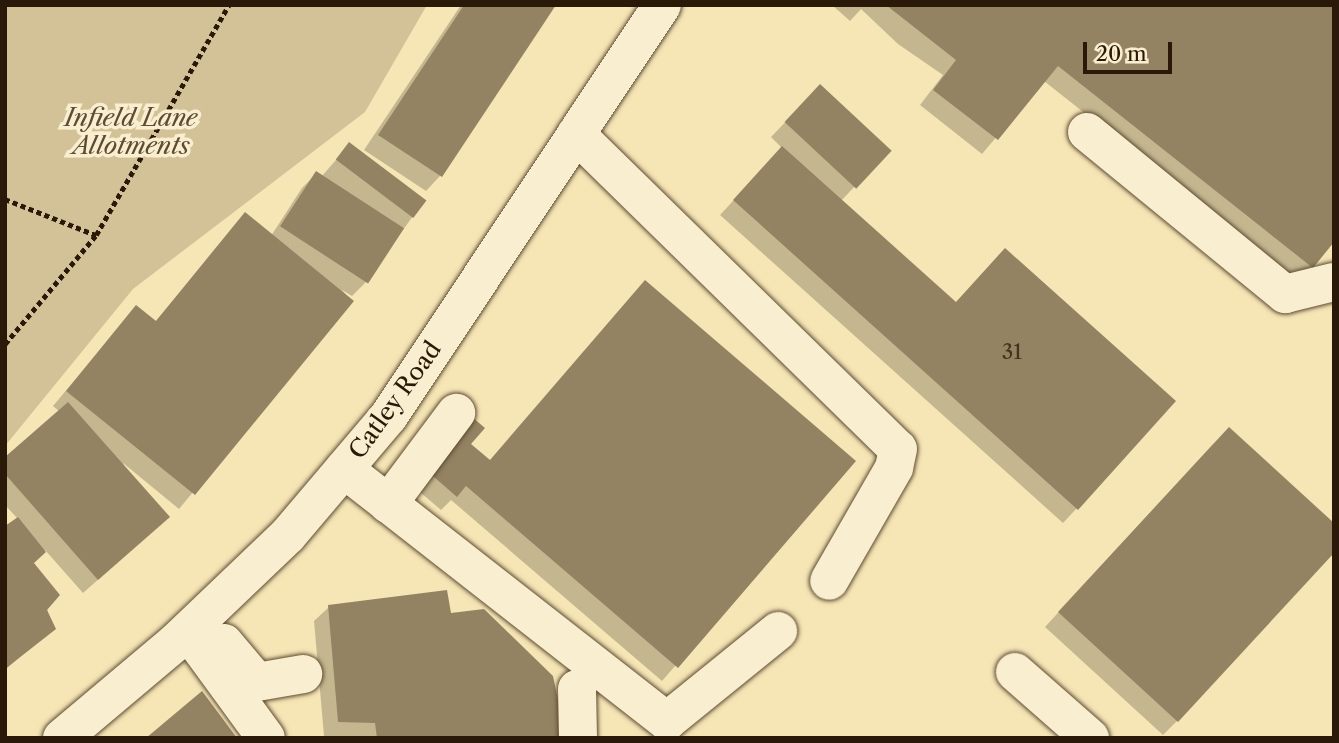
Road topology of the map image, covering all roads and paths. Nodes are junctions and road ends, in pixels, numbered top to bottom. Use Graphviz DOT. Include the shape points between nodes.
graph roads {
  1 [pos="229,5"];
  2 [pos="662,5"];
  3 [pos="1087,132"];
  4 [pos="576,134"];
  5 [pos="5,199"];
  6 [pos="96,235"];
  7 [pos="1334,282"];
  8 [pos="5,344"];
  9 [pos="456,413"];
  10 [pos="344,469"];
  11 [pos="388,504"];
  12 [pos="829,581"];
  13 [pos="195,624"];
  14 [pos="778,631"];
  15 [pos="1015,672"];
  16 [pos="303,674"];
  17 [pos="577,689"];
  18 [pos="62,738"];
  19 [pos="266,738"];
  20 [pos="578,738"];
  21 [pos="1090,738"];
  1 -- 6 [label="path"];
  2 -- 4 [label="street, Catley Road"];
  3 -- 7 [label="street" via="1285,294"];
  4 -- 10 [label="street, Catley Road" via="389,416"];
  4 -- 12 [label="street" via="898,449 894,468"];
  5 -- 6 [label="path"];
  6 -- 8 [label="path"];
  9 -- 11 [label="street"];
  10 -- 11 [label="street"];
  10 -- 13 [label="street, Catley Road" via="288,535"];
  11 -- 14 [label="street" via="667,721"];
  13 -- 16 [label="street" via="257,682"];
  13 -- 18 [label="street, Catley Road"];
  13 -- 19 [label="street"];
  15 -- 21 [label="street"];
  17 -- 20 [label="street"];
}
